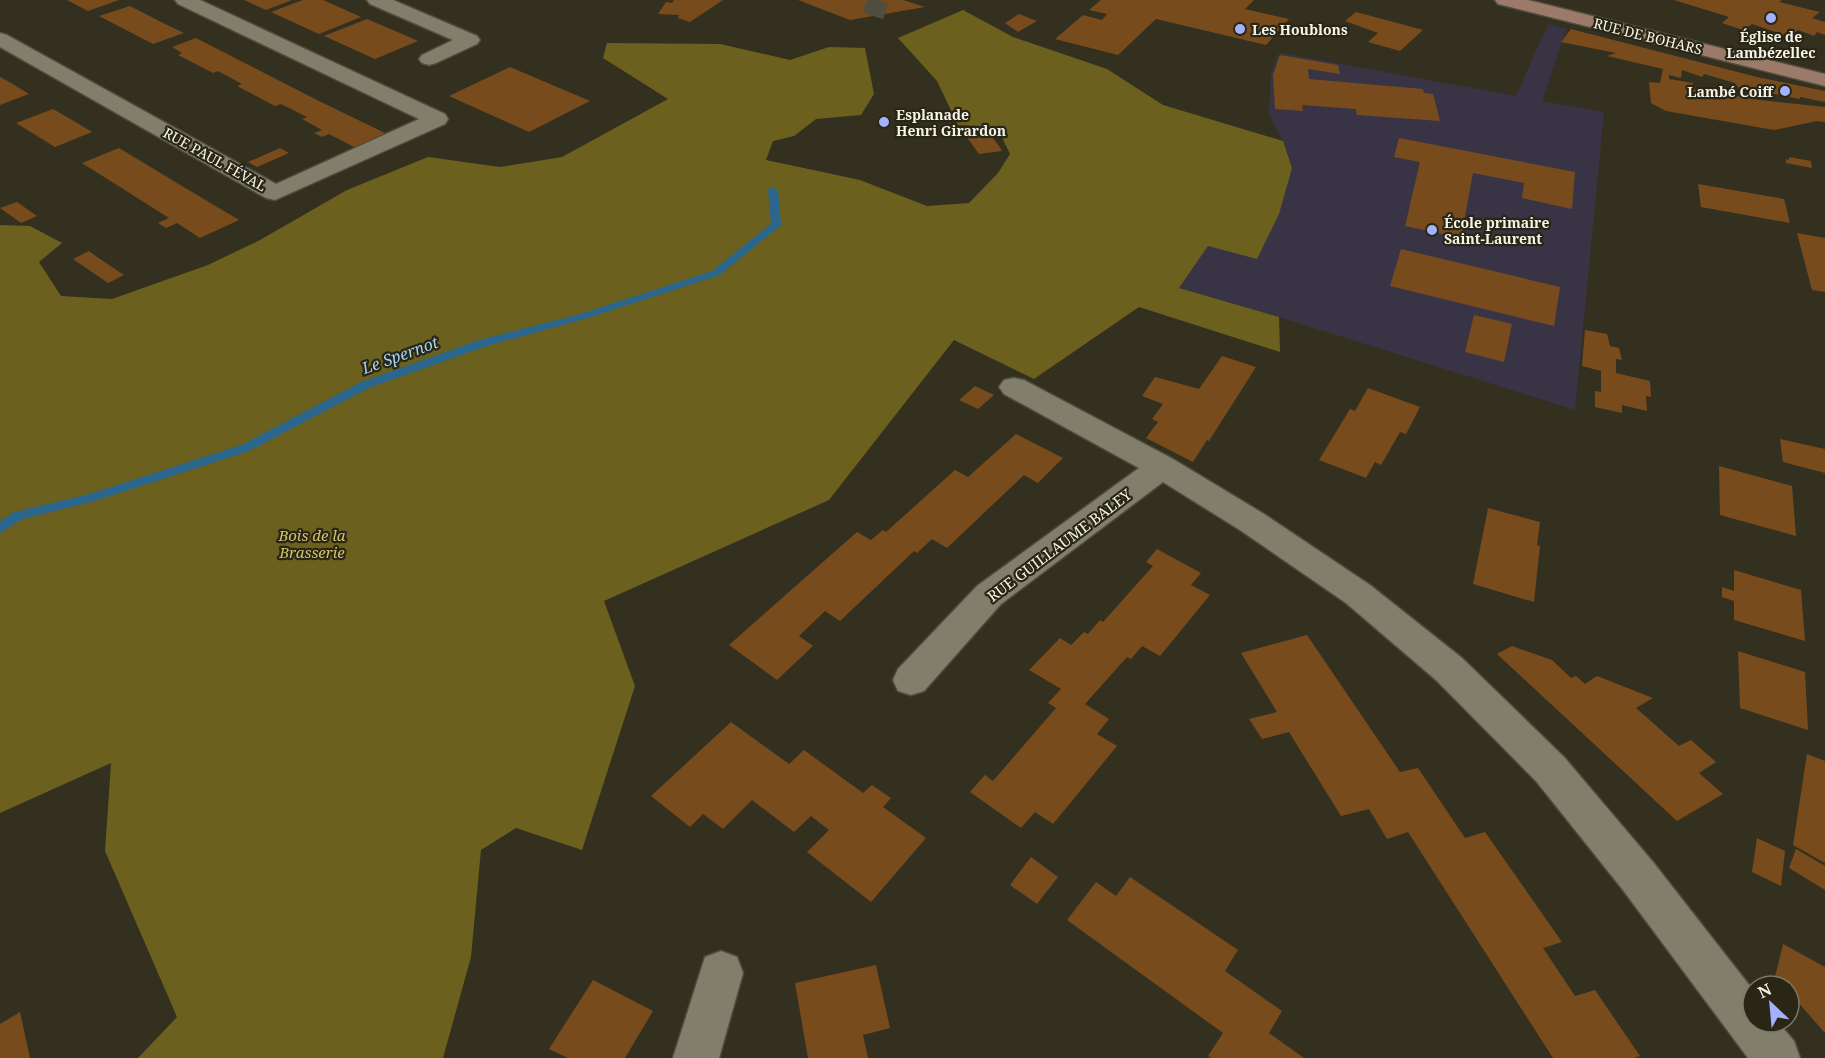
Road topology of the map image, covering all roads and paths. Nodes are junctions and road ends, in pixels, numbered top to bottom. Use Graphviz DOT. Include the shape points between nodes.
graph roads {
  1 [pos="185,0"];
  2 [pos="377,0"];
  3 [pos="1505,0"];
  4 [pos="0,39"];
  5 [pos="429,59"];
  6 [pos="1825,80"];
  7 [pos="1014,387"];
  8 [pos="1162,467"];
  9 [pos="911,680"];
  10 [pos="721,974"];
  11 [pos="696,1058"];
  12 [pos="1777,1058"];
  1 -- 4 [label="street, RUE PAUL FÉVAL" via="436,119 275,193"];
  2 -- 5 [label="street" via="470,40"];
  3 -- 6 [label="main road, RUE DE BOHARS"];
  7 -- 8 [label="street"];
  8 -- 9 [label="street, RUE GUILLAUME BALEY" via="989,595"];
  8 -- 12 [label="street" via="1358,594 1449,669 1550,769 1638,876"];
  10 -- 11 [label="street"];
}
